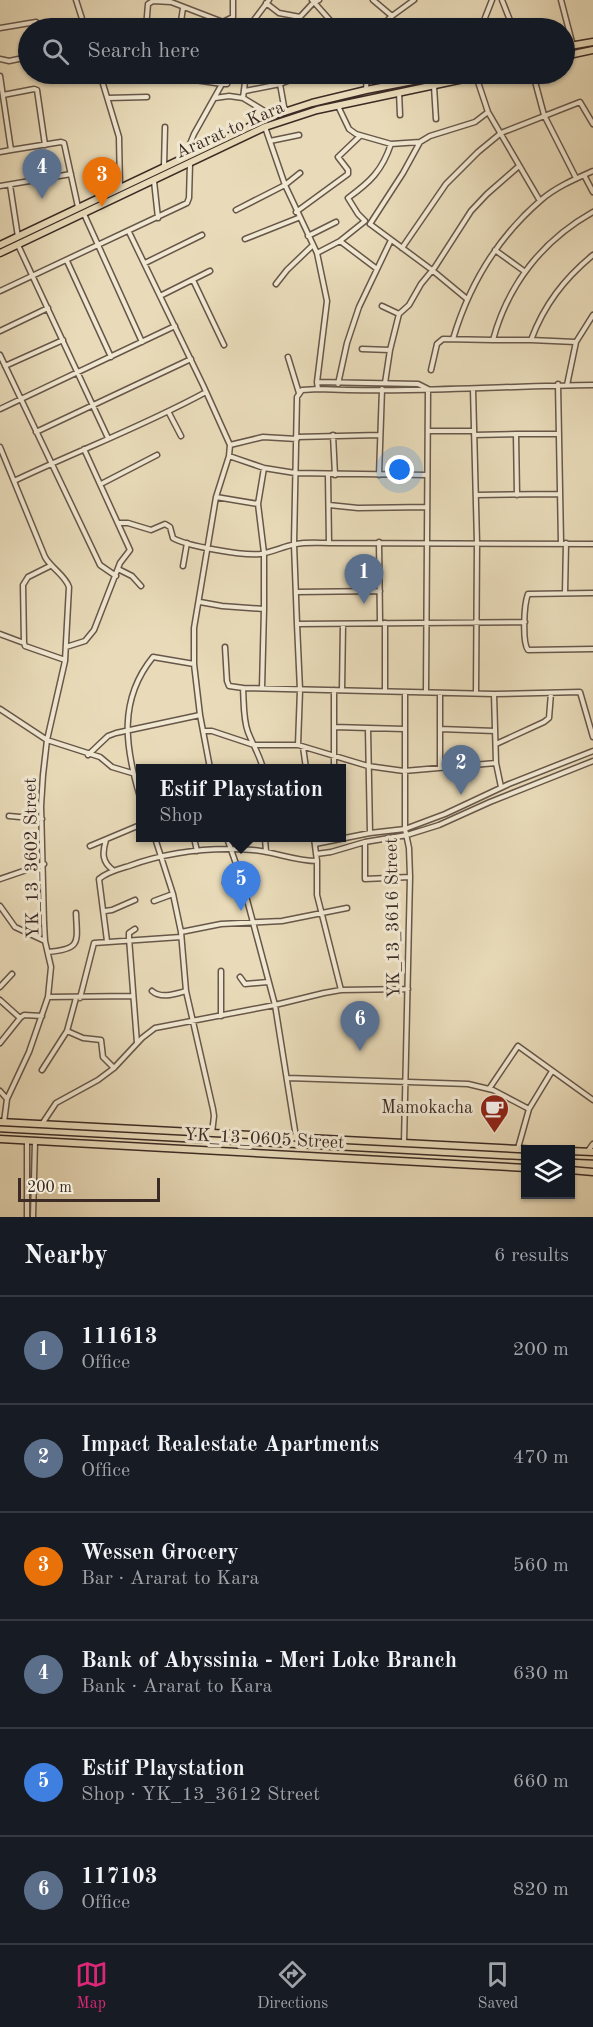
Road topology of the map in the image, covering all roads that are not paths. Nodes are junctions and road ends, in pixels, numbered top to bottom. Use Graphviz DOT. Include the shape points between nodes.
graph roads {
  1 [pos="76,0"];
  2 [pos="233,0"];
  3 [pos="320,0"];
  4 [pos="374,0"];
  5 [pos="414,0"];
  6 [pos="492,0"];
  7 [pos="502,0"];
  8 [pos="561,0"];
  9 [pos="171,1"];
  10 [pos="267,2"];
  11 [pos="313,2"];
  12 [pos="183,8"];
  13 [pos="392,16"];
  14 [pos="300,17"];
  15 [pos="82,18"];
  16 [pos="147,18"];
  17 [pos="182,18"];
  18 [pos="212,18"];
  19 [pos="231,18"];
  20 [pos="256,18"];
  21 [pos="328,18"];
  22 [pos="485,18"];
  23 [pos="509,18"];
  24 [pos="566,18"];
  25 [pos="18,25"];
  26 [pos="0,28"];
  27 [pos="593,42"];
  28 [pos="575,46"];
  29 [pos="593,50"];
  30 [pos="575,54"];
  31 [pos="0,59"];
  32 [pos="18,59"];
  33 [pos="0,76"];
  34 [pos="103,84"];
  35 [pos="222,84"];
  36 [pos="227,84"];
  37 [pos="245,84"];
  38 [pos="280,84"];
  39 [pos="366,84"];
  40 [pos="402,84"];
  41 [pos="439,84"];
  42 [pos="479,84"];
  43 [pos="536,84"];
  44 [pos="434,85"];
  45 [pos="366,90"];
  46 [pos="245,91"];
  47 [pos="385,91"];
  48 [pos="399,92"];
  49 [pos="3,95"];
  50 [pos="147,97"];
  51 [pos="108,98"];
  52 [pos="243,98"];
  53 [pos="215,99"];
  54 [pos="338,105"];
  55 [pos="285,112"];
  56 [pos="488,112"];
  57 [pos="400,115"];
  58 [pos="544,115"];
  59 [pos="272,116"];
  60 [pos="436,119"];
  61 [pos="6,121"];
  62 [pos="0,122"];
  63 [pos="593,124"];
  64 [pos="165,127"];
  65 [pos="265,128"];
  66 [pos="501,133"];
  67 [pos="299,135"];
  68 [pos="360,136"];
  69 [pos="270,141"];
  70 [pos="420,142"];
  71 [pos="213,143"];
  72 [pos="391,144"];
  73 [pos="45,145"];
  74 [pos="11,150"];
  75 [pos="216,151"];
  76 [pos="0,152"];
  77 [pos="185,156"];
  78 [pos="190,163"];
  79 [pos="164,166"];
  80 [pos="519,166"];
  81 [pos="593,171"];
  82 [pos="300,173"];
  83 [pos="71,174"];
  84 [pos="584,175"];
  85 [pos="576,178"];
  86 [pos="154,181"];
  87 [pos="10,185"];
  88 [pos="285,185"];
  89 [pos="0,186"];
  90 [pos="120,188"];
  91 [pos="593,192"];
  92 [pos="540,201"];
  93 [pos="78,208"];
  94 [pos="236,210"];
  95 [pos="296,212"];
  96 [pos="593,212"];
  97 [pos="84,214"];
  98 [pos="158,218"];
  99 [pos="298,218"];
  100 [pos="365,221"];
  101 [pos="336,222"];
  102 [pos="370,224"];
  103 [pos="129,232"];
  104 [pos="202,235"];
  105 [pos="308,236"];
  106 [pos="18,237"];
  107 [pos="245,239"];
  108 [pos="391,240"];
  109 [pos="340,241"];
  110 [pos="0,245"];
  111 [pos="18,245"];
  112 [pos="98,246"];
  113 [pos="312,246"];
  114 [pos="402,248"];
  115 [pos="495,250"];
  116 [pos="316,253"];
  117 [pos="0,254"];
  118 [pos="593,255"];
  119 [pos="66,261"];
  120 [pos="145,263"];
  121 [pos="378,269"];
  122 [pos="432,270"];
  123 [pos="210,271"];
  124 [pos="524,271"];
  125 [pos="33,276"];
  126 [pos="193,280"];
  127 [pos="276,284"];
  128 [pos="0,291"];
  129 [pos="160,296"];
  130 [pos="467,299"];
  131 [pos="382,306"];
  132 [pos="48,308"];
  133 [pos="399,314"];
  134 [pos="593,315"];
  135 [pos="175,326"];
  136 [pos="0,331"];
  137 [pos="453,339"];
  138 [pos="63,340"];
  139 [pos="493,340"];
  140 [pos="531,340"];
  141 [pos="142,342"];
  142 [pos="576,342"];
  143 [pos="224,345"];
  144 [pos="362,349"];
  145 [pos="390,350"];
  146 [pos="0,355"];
  147 [pos="111,357"];
  148 [pos="288,357"];
  149 [pos="191,359"];
  150 [pos="5,366"];
  151 [pos="431,370"];
  152 [pos="78,373"];
  153 [pos="317,382"];
  154 [pos="338,384"];
  155 [pos="385,384"];
  156 [pos="558,384"];
  157 [pos="567,385"];
  158 [pos="593,385"];
  159 [pos="318,389"];
  160 [pos="382,389"];
  161 [pos="428,389"];
  162 [pos="473,389"];
  163 [pos="206,392"];
  164 [pos="299,393"];
  165 [pos="21,400"];
  166 [pos="92,406"];
  167 [pos="0,409"];
  168 [pos="169,413"];
  169 [pos="428,431"];
  170 [pos="36,432"];
  171 [pos="474,433"];
  172 [pos="516,434"];
  173 [pos="559,434"];
  174 [pos="333,435"];
  175 [pos="379,435"];
  176 [pos="181,436"];
  177 [pos="108,438"];
  178 [pos="297,438"];
  179 [pos="230,445"];
  180 [pos="0,447"];
  181 [pos="84,448"];
  182 [pos="157,455"];
  183 [pos="229,456"];
  184 [pos="51,464"];
  185 [pos="264,468"];
  186 [pos="295,474"];
  187 [pos="328,475"];
  188 [pos="335,475"];
  189 [pos="379,475"];
  190 [pos="427,475"];
  191 [pos="14,481"];
  192 [pos="101,484"];
  193 [pos="560,494"];
  194 [pos="476,495"];
  195 [pos="517,495"];
  196 [pos="216,497"];
  197 [pos="258,504"];
  198 [pos="329,505"];
  199 [pos="427,507"];
  200 [pos="119,523"];
  201 [pos="379,542"];
  202 [pos="427,542"];
  203 [pos="187,543"];
  204 [pos="329,543"];
  205 [pos="477,543"];
  206 [pos="563,543"];
  207 [pos="294,544"];
  208 [pos="593,544"];
  209 [pos="209,548"];
  210 [pos="264,553"];
  211 [pos="50,566"];
  212 [pos="183,566"];
  213 [pos="118,568"];
  214 [pos="116,576"];
  215 [pos="141,586"];
  216 [pos="380,591"];
  217 [pos="296,592"];
  218 [pos="565,593"];
  219 [pos="593,593"];
  220 [pos="200,602"];
  221 [pos="264,609"];
  222 [pos="477,622"];
  223 [pos="525,622"];
  224 [pos="383,623"];
  225 [pos="426,623"];
  226 [pos="297,624"];
  227 [pos="343,624"];
  228 [pos="0,634"];
  229 [pos="24,643"];
  230 [pos="66,647"];
  231 [pos="225,647"];
  232 [pos="593,649"];
  233 [pos="65,661"];
  234 [pos="194,664"];
  235 [pos="243,688"];
  236 [pos="262,688"];
  237 [pos="300,690"];
  238 [pos="334,690"];
  239 [pos="342,690"];
  240 [pos="385,690"];
  241 [pos="405,692"];
  242 [pos="426,692"];
  243 [pos="440,692"];
  244 [pos="476,693"];
  245 [pos="551,693"];
  246 [pos="494,694"];
  247 [pos="0,709"];
  248 [pos="200,715"];
  249 [pos="334,727"];
  250 [pos="127,729"];
  251 [pos="368,729"];
  252 [pos="404,729"];
  253 [pos="440,729"];
  254 [pos="203,731"];
  255 [pos="495,731"];
  256 [pos="593,737"];
  257 [pos="47,741"];
  258 [pos="496,744"];
  259 [pos="254,745"];
  260 [pos="301,746"];
  261 [pos="593,751"];
  262 [pos="88,755"];
  263 [pos="333,756"];
  264 [pos="593,761"];
  265 [pos="209,764"];
  266 [pos="262,764"];
  267 [pos="305,764"];
  268 [pos="334,764"];
  269 [pos="496,764"];
  270 [pos="368,766"];
  271 [pos="440,767"];
  272 [pos="404,771"];
  273 [pos="133,773"];
  274 [pos="136,778"];
  275 [pos="501,787"];
  276 [pos="9,816"];
  277 [pos="42,819"];
  278 [pos="136,827"];
  279 [pos="405,829"];
  280 [pos="370,833"];
  281 [pos="407,835"];
  282 [pos="346,837"];
  283 [pos="106,839"];
  284 [pos="157,842"];
  285 [pos="195,842"];
  286 [pos="229,842"];
  287 [pos="265,842"];
  288 [pos="323,842"];
  289 [pos="365,842"];
  290 [pos="315,844"];
  291 [pos="90,846"];
  292 [pos="232,850"];
  293 [pos="197,851"];
  294 [pos="266,852"];
  295 [pos="316,854"];
  296 [pos="161,855"];
  297 [pos="317,861"];
  298 [pos="44,864"];
  299 [pos="114,871"];
  300 [pos="410,877"];
  301 [pos="0,879"];
  302 [pos="242,881"];
  303 [pos="225,883"];
  304 [pos="173,894"];
  305 [pos="135,900"];
  306 [pos="154,901"];
  307 [pos="0,906"];
  308 [pos="346,908"];
  309 [pos="105,911"];
  310 [pos="76,913"];
  311 [pos="320,913"];
  312 [pos="6,915"];
  313 [pos="0,918"];
  314 [pos="252,924"];
  315 [pos="135,929"];
  316 [pos="181,932"];
  317 [pos="181,937"];
  318 [pos="130,940"];
  319 [pos="45,941"];
  320 [pos="107,941"];
  321 [pos="48,952"];
  322 [pos="221,971"];
  323 [pos="12,974"];
  324 [pos="240,976"];
  325 [pos="268,982"];
  326 [pos="0,987"];
  327 [pos="408,989"];
  328 [pos="341,990"];
  329 [pos="152,991"];
  330 [pos="186,991"];
  331 [pos="132,996"];
  332 [pos="48,997"];
  333 [pos="75,998"];
  334 [pos="0,1000"];
  335 [pos="275,1005"];
  336 [pos="42,1016"];
  337 [pos="221,1016"];
  338 [pos="20,1018"];
  339 [pos="192,1020"];
  340 [pos="67,1030"];
  341 [pos="0,1043"];
  342 [pos="137,1044"];
  343 [pos="114,1068"];
  344 [pos="42,1070"];
  345 [pos="552,1071"];
  346 [pos="288,1078"];
  347 [pos="404,1083"];
  348 [pos="489,1089"];
  349 [pos="0,1091"];
  350 [pos="7,1099"];
  351 [pos="593,1100"];
  352 [pos="529,1109"];
  353 [pos="2,1122"];
  354 [pos="42,1124"];
  355 [pos="212,1132"];
  356 [pos="296,1138"];
  357 [pos="0,1140"];
  358 [pos="27,1141"];
  359 [pos="35,1141"];
  360 [pos="404,1143"];
  361 [pos="593,1144"];
  362 [pos="518,1148"];
  363 [pos="521,1148"];
  364 [pos="575,1151"];
  365 [pos="590,1152"];
  366 [pos="521,1168"];
  367 [pos="575,1170"];
  368 [pos="593,1172"];
  369 [pos="27,1217"];
  370 [pos="33,1217"];
  1 -- 15 [label="street"];
  2 -- 19 [label="street"];
  3 -- 11 [label="street"];
  4 -- 13 [label="street"];
  5 -- 13 [label="street"];
  6 -- 22 [label="street"];
  7 -- 23 [label="street"];
  8 -- 24 [label="street"];
  9 -- 12 [label="street"];
  9 -- 16 [label="street" via="148,4"];
  10 -- 14 [label="street" via="279,13"];
  10 -- 20 [label="street"];
  11 -- 14 [label="street"];
  11 -- 21 [label="street"];
  12 -- 17 [label="street"];
  12 -- 18 [label="street"];
  25 -- 26 [label="street"];
  27 -- 28 [label="main road"];
  29 -- 30 [label="main road"];
  31 -- 32 [label="street"];
  33 -- 49 [label="street"];
  34 -- 51 [label="street"];
  35 -- 36 [label="street"];
  35 -- 53 [label="street"];
  37 -- 46 [label="street"];
  38 -- 46 [label="street"];
  38 -- 55 [label="street"];
  39 -- 45 [label="street"];
  40 -- 47 [label="main road, Ararat to Kara"];
  41 -- 44 [label="main road, Ararat to Kara"];
  42 -- 56 [label="street"];
  43 -- 58 [label="street"];
  44 -- 48 [label="main road, Ararat to Kara"];
  44 -- 60 [label="street"];
  45 -- 47 [label="main road, Ararat to Kara"];
  45 -- 55 [label="main road, Ararat to Kara"];
  46 -- 52 [label="street"];
  47 -- 48 [label="main road, Ararat to Kara"];
  47 -- 54 [label="main road, Ararat to Kara"];
  48 -- 57 [label="street"];
  49 -- 61 [label="street"];
  49 -- 73 [label="street" via="37,90"];
  50 -- 51 [label="street"];
  51 -- 90 [label="street" via="119,137"];
  52 -- 53 [label="street"];
  52 -- 59 [label="street"];
  53 -- 77 [label="street"];
  54 -- 65 [label="main road, Ararat to Kara"];
  54 -- 68 [label="street" via="349,129"];
  55 -- 59 [label="main road, Ararat to Kara"];
  56 -- 66 [label="street"];
  56 -- 70 [label="street" via="475,122"];
  58 -- 63 [label="street" via="580,102"];
  58 -- 66 [label="street"];
  58 -- 85 [label="street"];
  59 -- 71 [label="main road, Ararat to Kara"];
  61 -- 62 [label="street"];
  61 -- 74 [label="street"];
  64 -- 79 [label="street"];
  65 -- 69 [label="street"];
  65 -- 75 [label="main road, Ararat to Kara"];
  66 -- 80 [label="street"];
  66 -- 114 [label="street" via="446,184"];
  67 -- 69 [label="street"];
  68 -- 72 [label="street"];
  68 -- 95 [label="street" via="338,157 348,174"];
  69 -- 88 [label="street"];
  70 -- 72 [label="street"];
  70 -- 102 [label="street"];
  71 -- 75 [label="main road"];
  71 -- 77 [label="main road, Ararat to Kara"];
  72 -- 100 [label="street" via="378,172 348,198"];
  73 -- 74 [label="street"];
  73 -- 83 [label="street" via="64,143"];
  74 -- 76 [label="street"];
  75 -- 78 [label="main road, Ararat to Kara"];
  77 -- 79 [label="main road, Ararat to Kara"];
  78 -- 86 [label="main road, Ararat to Kara"];
  78 -- 98 [label="street" via="188,201"];
  79 -- 90 [label="main road, Ararat to Kara"];
  80 -- 92 [label="street"];
  80 -- 122 [label="street" via="471,211"];
  81 -- 84 [label="street"];
  82 -- 88 [label="street"];
  83 -- 87 [label="street"];
  83 -- 93 [label="street"];
  84 -- 85 [label="street"];
  84 -- 91 [label="street"];
  85 -- 92 [label="street"];
  86 -- 97 [label="main road, Ararat to Kara"];
  86 -- 98 [label="street"];
  87 -- 89 [label="street"];
  87 -- 106 [label="street"];
  88 -- 94 [label="street"];
  88 -- 95 [label="street"];
  90 -- 93 [label="main road, Ararat to Kara"];
  92 -- 115 [label="street"];
  93 -- 106 [label="main road, Ararat to Kara"];
  95 -- 99 [label="street"];
  96 -- 124 [label="street" via="561,233"];
  97 -- 111 [label="main road, Ararat to Kara"];
  97 -- 112 [label="street"];
  98 -- 103 [label="street"];
  99 -- 105 [label="street"];
  99 -- 107 [label="street"];
  100 -- 102 [label="street"];
  100 -- 109 [label="street"];
  101 -- 105 [label="street"];
  102 -- 108 [label="street"];
  103 -- 112 [label="street"];
  103 -- 120 [label="street"];
  104 -- 120 [label="street"];
  105 -- 113 [label="street"];
  106 -- 110 [label="main road, Ararat to Kara"];
  108 -- 114 [label="street"];
  108 -- 121 [label="street"];
  109 -- 116 [label="street"];
  109 -- 121 [label="street"];
  111 -- 117 [label="main road, Ararat to Kara"];
  111 -- 125 [label="street"];
  112 -- 119 [label="street"];
  112 -- 141 [label="street"];
  113 -- 116 [label="street"];
  113 -- 127 [label="street"];
  114 -- 122 [label="street"];
  115 -- 124 [label="street"];
  115 -- 130 [label="street"];
  116 -- 153 [label="street" via="327,301"];
  118 -- 140 [label="street" via="560,286"];
  119 -- 125 [label="street"];
  119 -- 147 [label="street"];
  120 -- 129 [label="street"];
  121 -- 154 [label="street" via="359,307"];
  122 -- 130 [label="street"];
  122 -- 133 [label="street"];
  123 -- 126 [label="street"];
  124 -- 139 [label="street" via="503,307"];
  125 -- 128 [label="street"];
  125 -- 132 [label="street"];
  126 -- 129 [label="street"];
  126 -- 143 [label="street"];
  129 -- 135 [label="street"];
  130 -- 137 [label="street"];
  131 -- 133 [label="street"];
  132 -- 136 [label="street"];
  132 -- 138 [label="street"];
  133 -- 145 [label="street"];
  134 -- 142 [label="street"];
  135 -- 141 [label="street"];
  135 -- 149 [label="street"];
  137 -- 139 [label="street"];
  137 -- 151 [label="street" via="443,339 437,345"];
  138 -- 150 [label="street"];
  138 -- 152 [label="street"];
  139 -- 140 [label="street"];
  140 -- 142 [label="street"];
  141 -- 147 [label="street"];
  142 -- 157 [label="street"];
  144 -- 145 [label="street"];
  145 -- 155 [label="street"];
  146 -- 150 [label="street"];
  147 -- 152 [label="street"];
  148 -- 164 [label="street"];
  149 -- 163 [label="street"];
  149 -- 166 [label="street"];
  150 -- 165 [label="street"];
  152 -- 165 [label="street"];
  152 -- 166 [label="street"];
  153 -- 154 [label="street"];
  153 -- 159 [label="street"];
  154 -- 155 [label="street"];
  155 -- 161 [label="street" via="418,384"];
  156 -- 157 [label="street"];
  156 -- 162 [label="street"];
  156 -- 173 [label="street"];
  157 -- 158 [label="street"];
  159 -- 160 [label="street"];
  159 -- 164 [label="street"];
  160 -- 161 [label="street"];
  160 -- 175 [label="street"];
  161 -- 162 [label="street"];
  161 -- 169 [label="street"];
  162 -- 171 [label="street"];
  163 -- 168 [label="street"];
  163 -- 179 [label="street"];
  164 -- 178 [label="street"];
  165 -- 167 [label="street"];
  165 -- 170 [label="street"];
  166 -- 170 [label="street"];
  166 -- 177 [label="street"];
  168 -- 176 [label="street"];
  168 -- 177 [label="street"];
  169 -- 171 [label="street"];
  169 -- 190 [label="street"];
  170 -- 184 [label="street"];
  171 -- 172 [label="street"];
  171 -- 194 [label="street"];
  172 -- 173 [label="street"];
  172 -- 195 [label="street"];
  173 -- 193 [label="street"];
  174 -- 175 [label="street"];
  174 -- 178 [label="street"];
  174 -- 188 [label="street"];
  175 -- 189 [label="street"];
  177 -- 181 [label="street"];
  178 -- 179 [label="street" via="262,437"];
  178 -- 186 [label="street"];
  179 -- 183 [label="street"];
  180 -- 191 [label="street, YK_13_3602 Street"];
  181 -- 184 [label="street"];
  181 -- 192 [label="street"];
  182 -- 192 [label="street"];
  183 -- 185 [label="street"];
  183 -- 196 [label="street"];
  184 -- 191 [label="street"];
  184 -- 214 [label="street" via="100,565"];
  185 -- 186 [label="street"];
  185 -- 197 [label="street"];
  186 -- 187 [label="street"];
  186 -- 207 [label="street"];
  187 -- 188 [label="street"];
  187 -- 198 [label="street"];
  188 -- 189 [label="street"];
  189 -- 190 [label="street"];
  190 -- 199 [label="street"];
  191 -- 211 [label="street, YK_13_3602 Street"];
  192 -- 200 [label="street"];
  193 -- 195 [label="street"];
  193 -- 206 [label="street"];
  194 -- 195 [label="street"];
  194 -- 205 [label="street"];
  196 -- 197 [label="street"];
  196 -- 209 [label="street"];
  197 -- 210 [label="street"];
  198 -- 199 [label="street"];
  198 -- 204 [label="street"];
  199 -- 202 [label="street"];
  200 -- 203 [label="street" via="150,530 165,524 176,540"];
  200 -- 213 [label="street" via="130,550"];
  201 -- 202 [label="street"];
  201 -- 204 [label="street"];
  201 -- 216 [label="street"];
  202 -- 205 [label="street"];
  202 -- 225 [label="street"];
  203 -- 209 [label="street"];
  203 -- 212 [label="street"];
  204 -- 207 [label="street"];
  205 -- 206 [label="street"];
  205 -- 222 [label="street"];
  206 -- 208 [label="street"];
  206 -- 218 [label="street"];
  207 -- 210 [label="street"];
  207 -- 217 [label="street"];
  209 -- 210 [label="street"];
  209 -- 220 [label="street"];
  210 -- 221 [label="street"];
  211 -- 229 [label="street" via="28,577 23,585"];
  211 -- 230 [label="street, YK_13_3602 Street" via="69,587"];
  213 -- 214 [label="street"];
  213 -- 215 [label="street"];
  214 -- 230 [label="street" via="94,630 85,641"];
  216 -- 217 [label="street"];
  216 -- 224 [label="street"];
  217 -- 226 [label="street"];
  218 -- 219 [label="street"];
  218 -- 223 [label="street" via="528,594"];
  220 -- 221 [label="street"];
  220 -- 234 [label="street" via="194,628"];
  221 -- 236 [label="street"];
  222 -- 223 [label="street"];
  222 -- 225 [label="street"];
  222 -- 244 [label="street"];
  223 -- 232 [label="street" via="528,650"];
  224 -- 225 [label="street"];
  224 -- 227 [label="street"];
  224 -- 240 [label="street"];
  225 -- 242 [label="street"];
  226 -- 227 [label="street"];
  226 -- 237 [label="street"];
  227 -- 239 [label="street"];
  228 -- 229 [label="street"];
  229 -- 233 [label="street"];
  230 -- 233 [label="street, YK_13_3602 Street"];
  231 -- 235 [label="street" via="229,686"];
  233 -- 257 [label="street, YK_13_3602 Street"];
  234 -- 248 [label="street"];
  234 -- 250 [label="street" via="153,657 129,703"];
  235 -- 236 [label="street"];
  235 -- 259 [label="street" via="246,724"];
  236 -- 237 [label="street"];
  237 -- 238 [label="street"];
  237 -- 260 [label="street"];
  238 -- 239 [label="street"];
  238 -- 249 [label="street"];
  239 -- 240 [label="street"];
  240 -- 241 [label="street"];
  241 -- 242 [label="street"];
  241 -- 252 [label="street, YK_13_3616 Street"];
  242 -- 243 [label="street"];
  243 -- 244 [label="street"];
  243 -- 253 [label="street"];
  244 -- 246 [label="street"];
  245 -- 246 [label="street"];
  245 -- 256 [label="street" via="580,692"];
  245 -- 258 [label="street" via="549,718"];
  246 -- 255 [label="street"];
  247 -- 257 [label="street"];
  248 -- 250 [label="street"];
  248 -- 254 [label="street"];
  249 -- 251 [label="street"];
  249 -- 263 [label="street"];
  250 -- 262 [label="street" via="108,736"];
  250 -- 273 [label="street"];
  251 -- 252 [label="street"];
  251 -- 270 [label="street"];
  252 -- 272 [label="street, YK_13_3616 Street"];
  253 -- 255 [label="street"];
  253 -- 271 [label="street"];
  254 -- 259 [label="street"];
  254 -- 265 [label="street"];
  255 -- 258 [label="street"];
  257 -- 262 [label="street"];
  257 -- 277 [label="street, YK_13_3602 Street"];
  258 -- 269 [label="street"];
  259 -- 260 [label="street"];
  259 -- 266 [label="street"];
  260 -- 263 [label="street"];
  260 -- 267 [label="street"];
  261 -- 275 [label="street"];
  262 -- 273 [label="street"];
  263 -- 268 [label="street"];
  263 -- 270 [label="street"];
  264 -- 281 [label="street"];
  269 -- 271 [label="street"];
  269 -- 275 [label="street"];
  270 -- 272 [label="street"];
  270 -- 280 [label="street"];
  271 -- 272 [label="street"];
  272 -- 279 [label="street, YK_13_3616 Street"];
  273 -- 274 [label="street"];
  275 -- 279 [label="street"];
  276 -- 277 [label="street"];
  277 -- 298 [label="street, YK_13_3602 Street"];
  278 -- 283 [label="street"];
  279 -- 280 [label="street"];
  279 -- 281 [label="street, YK_13_3616 Street"];
  280 -- 282 [label="street"];
  281 -- 289 [label="street"];
  281 -- 300 [label="street, YK_13_3616 Street"];
  283 -- 291 [label="street"];
  283 -- 299 [label="street" via="103,856"];
  284 -- 296 [label="street"];
  285 -- 293 [label="street"];
  286 -- 292 [label="street"];
  287 -- 294 [label="street"];
  288 -- 290 [label="street"];
  289 -- 295 [label="street"];
  289 -- 300 [label="street" via="365,879"];
  290 -- 295 [label="street"];
  292 -- 293 [label="street"];
  292 -- 294 [label="street"];
  292 -- 302 [label="street"];
  293 -- 296 [label="street"];
  294 -- 297 [label="street"];
  295 -- 297 [label="street"];
  296 -- 299 [label="street"];
  296 -- 304 [label="street"];
  297 -- 311 [label="street"];
  298 -- 301 [label="street"];
  298 -- 319 [label="street, YK_13_3602 Street"];
  299 -- 309 [label="street" via="99,879"];
  300 -- 327 [label="street, YK_13_3616 Street"];
  302 -- 303 [label="street"];
  302 -- 314 [label="street"];
  304 -- 306 [label="street"];
  304 -- 316 [label="street"];
  305 -- 309 [label="street"];
  307 -- 312 [label="street"];
  308 -- 311 [label="street"];
  309 -- 320 [label="street"];
  310 -- 321 [label="street" via="75,944 66,950"];
  311 -- 314 [label="street"];
  311 -- 328 [label="street"];
  312 -- 313 [label="street"];
  312 -- 319 [label="street" via="22,932"];
  314 -- 316 [label="street" via="211,925"];
  314 -- 325 [label="street"];
  315 -- 318 [label="street" via="129,933"];
  316 -- 317 [label="street"];
  317 -- 318 [label="street"];
  317 -- 330 [label="street"];
  318 -- 320 [label="street"];
  318 -- 331 [label="street"];
  319 -- 321 [label="street, YK_13_3602 Street"];
  320 -- 333 [label="street" via="94,943"];
  321 -- 332 [label="street, YK_13_3602 Street"];
  322 -- 337 [label="street"];
  323 -- 326 [label="street"];
  324 -- 325 [label="street" via="245,984"];
  325 -- 335 [label="street"];
  327 -- 328 [label="street"];
  327 -- 347 [label="street, YK_13_3616 Street"];
  328 -- 335 [label="street"];
  329 -- 330 [label="street" via="166,995"];
  330 -- 339 [label="street"];
  331 -- 333 [label="street"];
  331 -- 342 [label="street"];
  332 -- 333 [label="street"];
  332 -- 336 [label="street, YK_13_3602 Street"];
  333 -- 340 [label="street"];
  334 -- 338 [label="street"];
  335 -- 337 [label="street"];
  335 -- 346 [label="street"];
  336 -- 338 [label="street"];
  336 -- 350 [label="street, YK_13_3602 Street"];
  337 -- 339 [label="street"];
  338 -- 341 [label="street"];
  339 -- 342 [label="street" via="155,1028"];
  339 -- 355 [label="street" via="213,1108"];
  340 -- 343 [label="street" via="83,1038 101,1040 103,1057"];
  340 -- 344 [label="street"];
  342 -- 343 [label="street"];
  343 -- 354 [label="street" via="56,1103"];
  345 -- 348 [label="street" via="518,1046"];
  345 -- 351 [label="street"];
  345 -- 352 [label="street"];
  346 -- 347 [label="street"];
  346 -- 356 [label="street"];
  347 -- 348 [label="street" via="468,1084"];
  347 -- 360 [label="street, YK_13_3616 Street"];
  348 -- 352 [label="street"];
  349 -- 350 [label="street"];
  350 -- 353 [label="street, YK_13_3602 Street"];
  352 -- 362 [label="street"];
  353 -- 354 [label="main road, YK_13_0605 Street"];
  354 -- 355 [label="main road, YK_13_0605 Street"];
  355 -- 356 [label="main road, YK_13_0605 Street"];
  356 -- 360 [label="main road, YK_13_0605 Street"];
  357 -- 358 [label="main road, YK_13_0605 Street"];
  358 -- 359 [label="main road, YK_13_0605 Street"];
  358 -- 369 [label="street"];
  359 -- 366 [label="main road, YK_13_0605 Street"];
  359 -- 370 [label="street"];
  360 -- 362 [label="main road, YK_13_0605 Street"];
  361 -- 365 [label="street"];
  362 -- 363 [label="main road, YK_13_0605 Street"];
  364 -- 365 [label="main road"];
  367 -- 368 [label="main road"];
}
